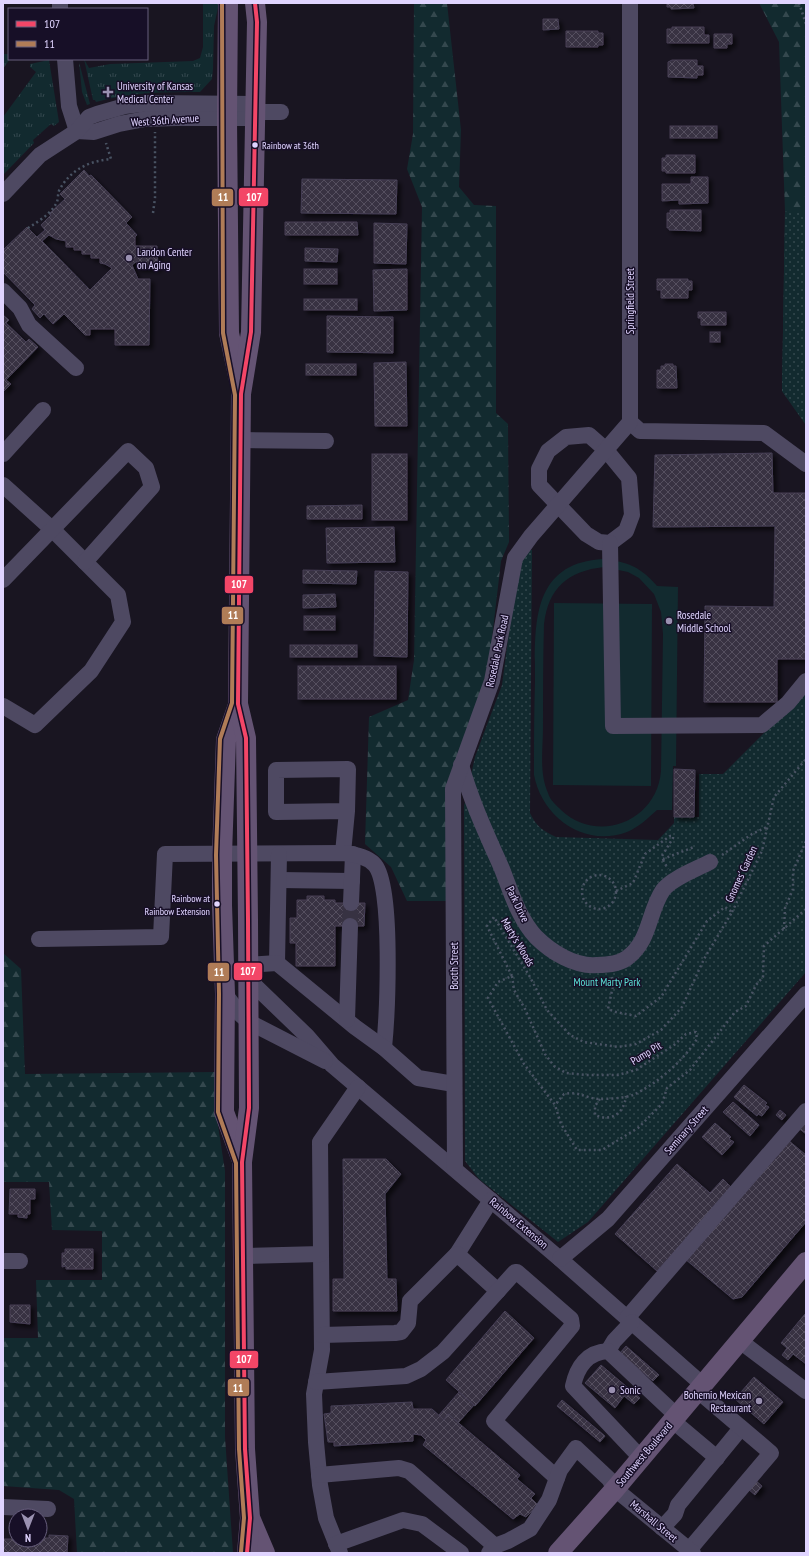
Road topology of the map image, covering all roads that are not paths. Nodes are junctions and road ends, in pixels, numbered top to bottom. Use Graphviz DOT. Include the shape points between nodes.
graph roads {
  1 [pos="228,3"];
  2 [pos="255,3"];
  3 [pos="630,3"];
  4 [pos="65,60"];
  5 [pos="227,111"];
  6 [pos="255,111"];
  7 [pos="281,112"];
  8 [pos="77,131"];
  9 [pos="3,194"];
  10 [pos="3,291"];
  11 [pos="76,368"];
  12 [pos="241,394"];
  13 [pos="43,410"];
  14 [pos="630,422"];
  15 [pos="241,440"];
  16 [pos="326,441"];
  17 [pos="606,450"];
  18 [pos="3,454"];
  19 [pos="806,464"];
  20 [pos="7,488"];
  21 [pos="558,504"];
  22 [pos="53,530"];
  23 [pos="610,543"];
  24 [pos="85,562"];
  25 [pos="3,580"];
  26 [pos="806,682"];
  27 [pos="238,704"];
  28 [pos="3,706"];
  29 [pos="461,765"];
  30 [pos="347,811"];
  31 [pos="247,854"];
  32 [pos="279,854"];
  33 [pos="348,854"];
  34 [pos="222,855"];
  35 [pos="710,862"];
  36 [pos="279,880"];
  37 [pos="352,881"];
  38 [pos="351,903"];
  39 [pos="350,926"];
  40 [pos="39,939"];
  41 [pos="277,963"];
  42 [pos="248,972"];
  43 [pos="225,994"];
  44 [pos="806,994"];
  45 [pos="347,1020"];
  46 [pos="249,1022"];
  47 [pos="384,1048"];
  48 [pos="332,1065"];
  49 [pos="454,1084"];
  50 [pos="358,1087"];
  51 [pos="806,1111"];
  52 [pos="242,1162"];
  53 [pos="455,1169"];
  54 [pos="491,1200"];
  55 [pos="321,1254"];
  56 [pos="457,1254"];
  57 [pos="243,1256"];
  58 [pos="560,1259"];
  59 [pos="3,1261"];
  60 [pos="20,1261"];
  61 [pos="803,1271"];
  62 [pos="498,1291"];
  63 [pos="629,1320"];
  64 [pos="322,1335"];
  65 [pos="740,1341"];
  66 [pos="608,1352"];
  67 [pos="316,1382"];
  68 [pos="700,1388"];
  69 [pos="806,1391"];
  70 [pos="675,1418"];
  71 [pos="742,1428"];
  72 [pos="641,1458"];
  73 [pos="717,1458"];
  74 [pos="319,1475"];
  75 [pos="557,1478"];
  76 [pos="615,1489"];
  77 [pos="3,1507"];
  78 [pos="26,1508"];
  79 [pos="250,1518"];
  80 [pos="662,1528"];
  81 [pos="338,1548"];
  82 [pos="492,1549"];
  83 [pos="691,1552"];
  84 [pos="247,1553"];
  85 [pos="265,1553"];
  86 [pos="461,1553"];
  87 [pos="558,1553"];
  1 -- 5 [label="main road"];
  2 -- 6 [label="main road"];
  3 -- 14 [label="street, Springfield Street"];
  4 -- 8 [label="street" via="69,106"];
  5 -- 6 [label="street, West 36th Avenue"];
  5 -- 8 [label="street, West 36th Avenue" via="145,119 94,132"];
  5 -- 12 [label="main road" via="229,333"];
  6 -- 7 [label="street, West 36th Avenue"];
  6 -- 12 [label="main road" via="251,332"];
  8 -- 9 [label="street" via="40,155"];
  10 -- 11 [label="street" via="20,308 29,326"];
  12 -- 15 [label="main road"];
  13 -- 18 [label="street"];
  14 -- 17 [label="street"];
  14 -- 19 [label="street" via="640,431 764,433"];
  15 -- 16 [label="street"];
  15 -- 27 [label="main road"];
  17 -- 21 [label="street"];
  17 -- 21 [label="street" via="589,435 566,437 548,450 539,469 539,485"];
  17 -- 23 [label="street" via="629,478 632,495 632,515 626,531"];
  20 -- 22 [label="street"];
  21 -- 23 [label="street" via="586,534 599,542"];
  21 -- 29 [label="street, Rosedale Park Road" via="515,558 492,681"];
  22 -- 24 [label="street"];
  22 -- 24 [label="street" via="128,451 146,468 152,487"];
  22 -- 25 [label="street"];
  23 -- 26 [label="street" via="613,726 762,725 788,703"];
  24 -- 28 [label="street" via="118,596 123,622 91,671 35,725"];
  27 -- 31 [label="main road" via="246,738"];
  27 -- 34 [label="main road" via="226,740"];
  29 -- 35 [label="street, Park Drive" via="468,790 522,917 536,936 562,957 590,966 611,965 626,959 637,949 646,933 667,886"];
  29 -- 49 [label="street, Booth Street" via="453,789"];
  30 -- 30 [label="street" via="276,812 276,770 348,769"];
  30 -- 33 [label="street"];
  31 -- 32 [label="street"];
  31 -- 34 [label="street"];
  31 -- 42 [label="main road"];
  32 -- 33 [label="street"];
  32 -- 36 [label="street"];
  33 -- 37 [label="street"];
  33 -- 47 [label="street" via="363,857 375,865 385,898 388,1005"];
  34 -- 40 [label="street" via="166,854 161,937"];
  34 -- 43 [label="main road"];
  36 -- 37 [label="street"];
  36 -- 41 [label="street"];
  37 -- 38 [label="street"];
  39 -- 45 [label="street"];
  41 -- 42 [label="street"];
  41 -- 45 [label="street"];
  42 -- 46 [label="main road"];
  42 -- 48 [label="street, Rainbow Extension"];
  43 -- 46 [label="street, Rainbow Extension"];
  43 -- 52 [label="main road" via="224,1112"];
  44 -- 58 [label="street, Seminary Street" via="608,1219"];
  45 -- 47 [label="street"];
  46 -- 48 [label="street, Rainbow Extension"];
  46 -- 52 [label="main road" via="249,1108"];
  47 -- 49 [label="street" via="418,1078"];
  48 -- 50 [label="street, Rainbow Extension"];
  49 -- 53 [label="street, Booth Street"];
  50 -- 53 [label="street, Rainbow Extension"];
  50 -- 55 [label="street" via="320,1142"];
  51 -- 63 [label="street"];
  52 -- 57 [label="main road"];
  53 -- 54 [label="street, Rainbow Extension"];
  54 -- 56 [label="street"];
  54 -- 58 [label="street, Rainbow Extension"];
  55 -- 57 [label="street"];
  55 -- 64 [label="street"];
  56 -- 62 [label="street"];
  56 -- 64 [label="street" via="410,1301 408,1323 401,1332"];
  57 -- 79 [label="main road" via="245,1449"];
  58 -- 63 [label="street, Rainbow Extension"];
  59 -- 60 [label="street"];
  61 -- 65 [label="main road, Southwest Boulevard"];
  62 -- 67 [label="street" via="443,1352 421,1369 406,1376"];
  62 -- 75 [label="street" via="517,1272 571,1319 572,1326 494,1421"];
  63 -- 66 [label="street"];
  63 -- 68 [label="street, Rainbow Extension"];
  64 -- 67 [label="street"];
  65 -- 68 [label="main road, Southwest Boulevard"];
  65 -- 69 [label="street"];
  66 -- 70 [label="street"];
  66 -- 72 [label="street" via="597,1352 586,1359 576,1372 573,1386"];
  67 -- 74 [label="street" via="314,1394"];
  68 -- 70 [label="main road, Southwest Boulevard"];
  68 -- 71 [label="street, Rainbow Extension"];
  70 -- 72 [label="main road, Southwest Boulevard"];
  70 -- 73 [label="street"];
  71 -- 73 [label="street"];
  71 -- 83 [label="street, Rainbow Extension" via="771,1453"];
  72 -- 76 [label="main road, Southwest Boulevard"];
  73 -- 80 [label="street"];
  74 -- 81 [label="street" via="326,1518"];
  74 -- 82 [label="street" via="399,1468 409,1471"];
  75 -- 76 [label="street, Marshall Street" via="576,1448 609,1479"];
  75 -- 82 [label="street" via="549,1500 530,1529"];
  76 -- 80 [label="street, Marshall Street"];
  76 -- 87 [label="main road, Southwest Boulevard"];
  77 -- 78 [label="street"];
  79 -- 84 [label="main road"];
  79 -- 85 [label="main road"];
  80 -- 83 [label="street, Marshall Street"];
  81 -- 86 [label="street" via="403,1520 422,1524"];
}
